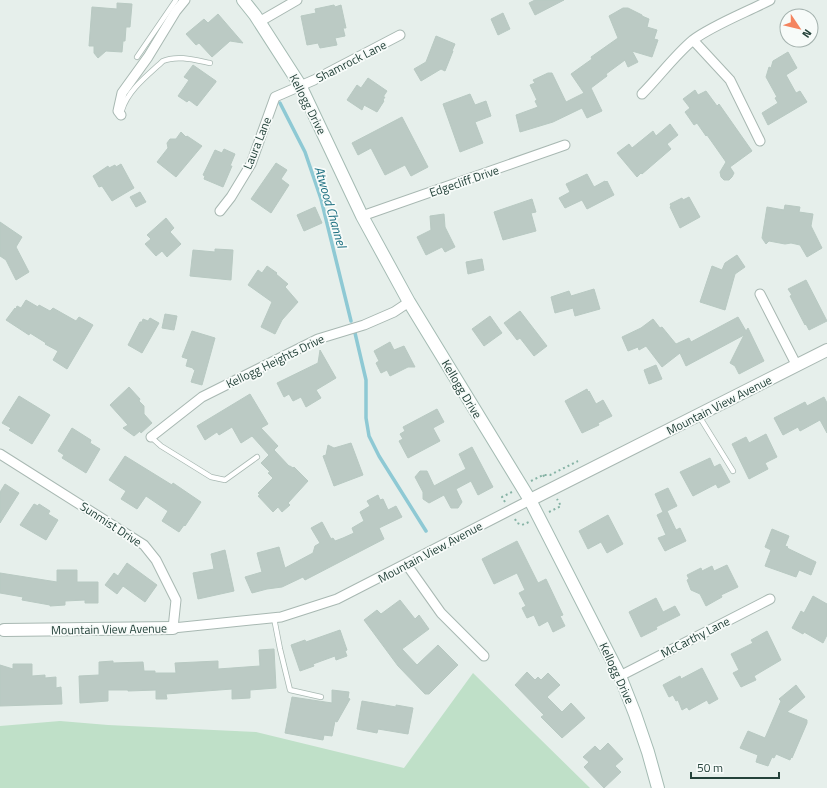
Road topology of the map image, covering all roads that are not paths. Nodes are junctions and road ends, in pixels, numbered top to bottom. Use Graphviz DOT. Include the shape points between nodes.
graph roads {
  1 [pos="176,0"];
  2 [pos="185,0"];
  3 [pos="243,0"];
  4 [pos="297,0"];
  5 [pos="770,0"];
  6 [pos="260,22"];
  7 [pos="400,34"];
  8 [pos="694,40"];
  9 [pos="137,57"];
  10 [pos="210,63"];
  11 [pos="300,85"];
  12 [pos="642,94"];
  13 [pos="121,115"];
  14 [pos="760,141"];
  15 [pos="565,145"];
  16 [pos="220,211"];
  17 [pos="362,216"];
  18 [pos="760,294"];
  19 [pos="409,302"];
  20 [pos="827,350"];
  21 [pos="797,366"];
  22 [pos="699,415"];
  23 [pos="151,437"];
  24 [pos="0,454"];
  25 [pos="256,457"];
  26 [pos="733,471"];
  27 [pos="530,500"];
  28 [pos="407,564"];
  29 [pos="770,599"];
  30 [pos="274,618"];
  31 [pos="172,628"];
  32 [pos="1,629"];
  33 [pos="484,656"];
  34 [pos="620,676"];
  35 [pos="320,697"];
  36 [pos="658,788"];
  1 -- 9 [label="lane"];
  2 -- 13 [label="street" via="122,93 118,111"];
  3 -- 6 [label="main road, Kellogg Drive"];
  4 -- 6 [label="street"];
  5 -- 8 [label="street"];
  6 -- 11 [label="main road, Kellogg Drive"];
  7 -- 11 [label="street, Shamrock Lane"];
  8 -- 12 [label="street"];
  8 -- 14 [label="street" via="730,80"];
  10 -- 13 [label="lane" via="175,58 163,61 134,89"];
  11 -- 16 [label="street, Laura Lane" via="275,97 252,164"];
  11 -- 17 [label="main road, Kellogg Drive"];
  15 -- 17 [label="street, Edgecliff Drive"];
  17 -- 19 [label="main road, Kellogg Drive"];
  18 -- 21 [label="street"];
  19 -- 23 [label="street, Kellogg Heights Drive" via="394,312 364,325 318,339 202,398"];
  19 -- 27 [label="main road, Kellogg Drive"];
  20 -- 21 [label="main road, Mountain View Avenue"];
  21 -- 22 [label="main road, Mountain View Avenue"];
  22 -- 26 [label="lane"];
  22 -- 27 [label="main road, Mountain View Avenue"];
  23 -- 25 [label="lane" via="211,477 225,480"];
  24 -- 31 [label="street, Sunmist Drive" via="144,545 156,560 176,600"];
  27 -- 28 [label="street, Mountain View Avenue"];
  27 -- 34 [label="main road, Kellogg Drive"];
  28 -- 30 [label="street, Mountain View Avenue" via="337,600"];
  28 -- 33 [label="street" via="441,613"];
  29 -- 34 [label="street, McCarthy Lane"];
  30 -- 31 [label="street, Mountain View Avenue"];
  30 -- 35 [label="lane" via="290,690"];
  31 -- 32 [label="main road, Mountain View Avenue"];
  34 -- 36 [label="main road, Kellogg Drive" via="648,752"];
}
